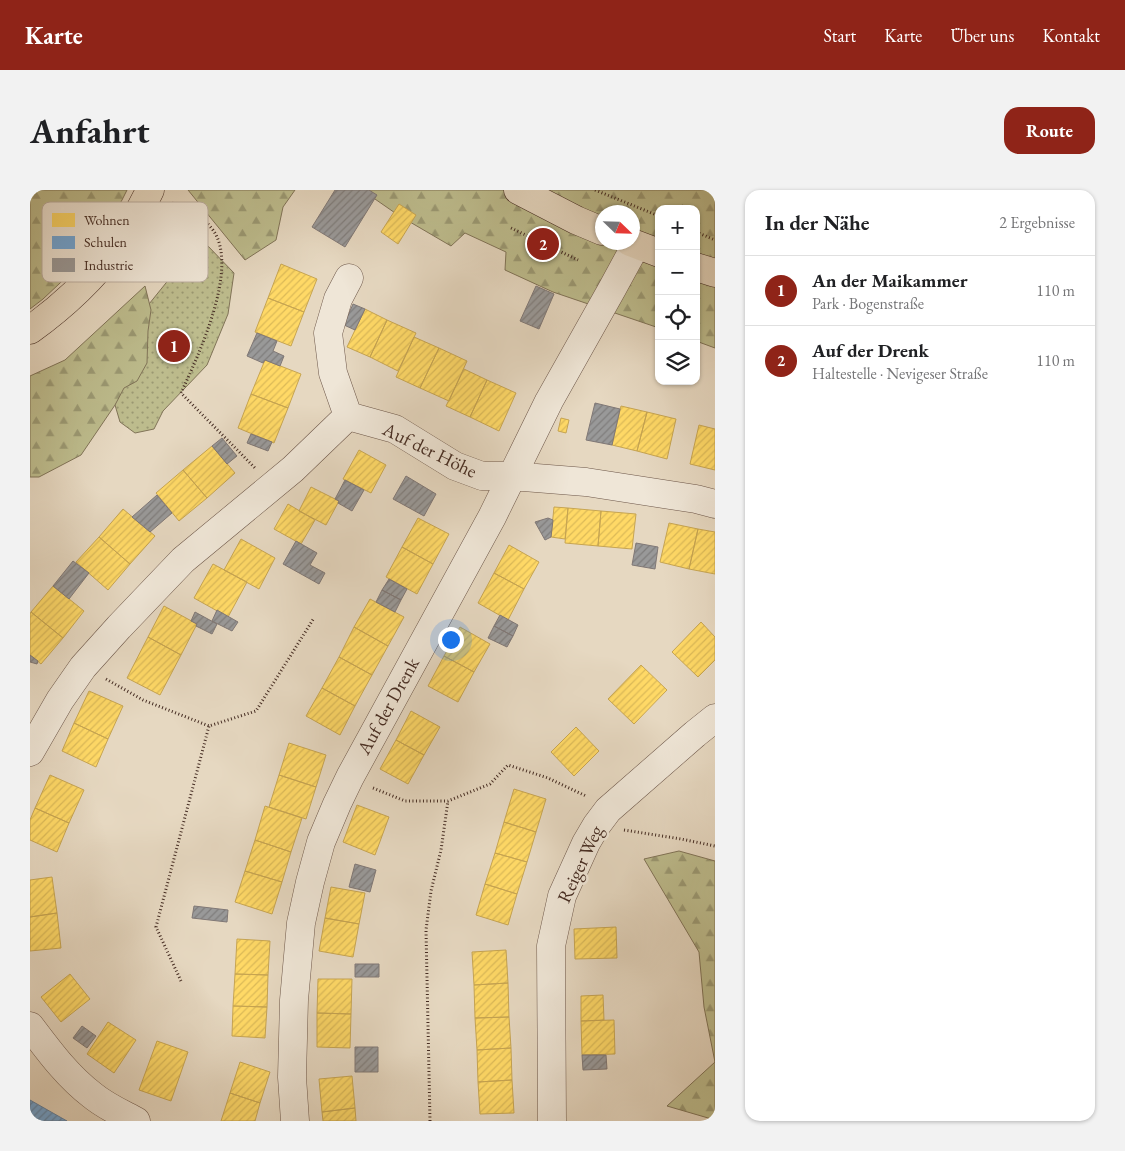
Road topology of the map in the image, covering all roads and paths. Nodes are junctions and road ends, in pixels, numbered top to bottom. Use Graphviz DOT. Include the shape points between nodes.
graph roads {
  1 [pos="518,190"];
  2 [pos="595,190"];
  3 [pos="150,191"];
  4 [pos="172,202"];
  5 [pos="655,214"];
  6 [pos="208,225"];
  7 [pos="511,228"];
  8 [pos="595,228"];
  9 [pos="700,234"];
  10 [pos="715,240"];
  11 [pos="642,247"];
  12 [pos="578,260"];
  13 [pos="700,268"];
  14 [pos="715,273"];
  15 [pos="349,278"];
  16 [pos="86,282"];
  17 [pos="30,330"];
  18 [pos="348,416"];
  19 [pos="511,476"];
  20 [pos="272,486"];
  21 [pos="715,504"];
  22 [pos="314,618"];
  23 [pos="83,667"];
  24 [pos="715,718"];
  25 [pos="209,726"];
  26 [pos="30,752"];
  27 [pos="350,777"];
  28 [pos="448,801"];
  29 [pos="602,818"];
  30 [pos="715,846"];
  31 [pos="180,981"];
  32 [pos="30,1026"];
  33 [pos="136,1121"];
  34 [pos="295,1121"];
  35 [pos="430,1121"];
  36 [pos="552,1121"];
  1 -- 8 [label="main road"];
  2 -- 5 [label="path"];
  3 -- 4 [label="path"];
  6 -- 20 [label="path" via="221,247 217,300 200,353 182,393"];
  7 -- 12 [label="path"];
  9 -- 10 [label="path"];
  11 -- 19 [label="street, Auf der Drenk" via="598,315"];
  13 -- 14 [label="main road"];
  15 -- 18 [label="street" via="338,299 328,333 333,373"];
  16 -- 17 [label="main road"];
  18 -- 19 [label="street, Auf der Höhe" via="395,429 455,466 482,476"];
  18 -- 20 [label="street"];
  19 -- 21 [label="street, Auf der Höhe" via="586,482"];
  19 -- 27 [label="street, Auf der Drenk" via="492,517"];
  20 -- 23 [label="street" via="183,560"];
  22 -- 25 [label="path" via="256,711"];
  23 -- 25 [label="path" via="143,700"];
  23 -- 26 [label="street"];
  24 -- 29 [label="street, Reiger Weg"];
  25 -- 31 [label="path" via="156,927"];
  27 -- 28 [label="path" via="405,801"];
  27 -- 34 [label="street, Auf der Drenk" via="321,842 301,923 294,1000 292,1077"];
  28 -- 29 [label="path" via="490,784 508,764 595,800"];
  28 -- 35 [label="path" via="426,930"];
  29 -- 30 [label="path"];
  29 -- 36 [label="street, Reiger Weg" via="586,843 562,896 551,946"];
  32 -- 33 [label="street" via="50,1054 93,1097"];
}
